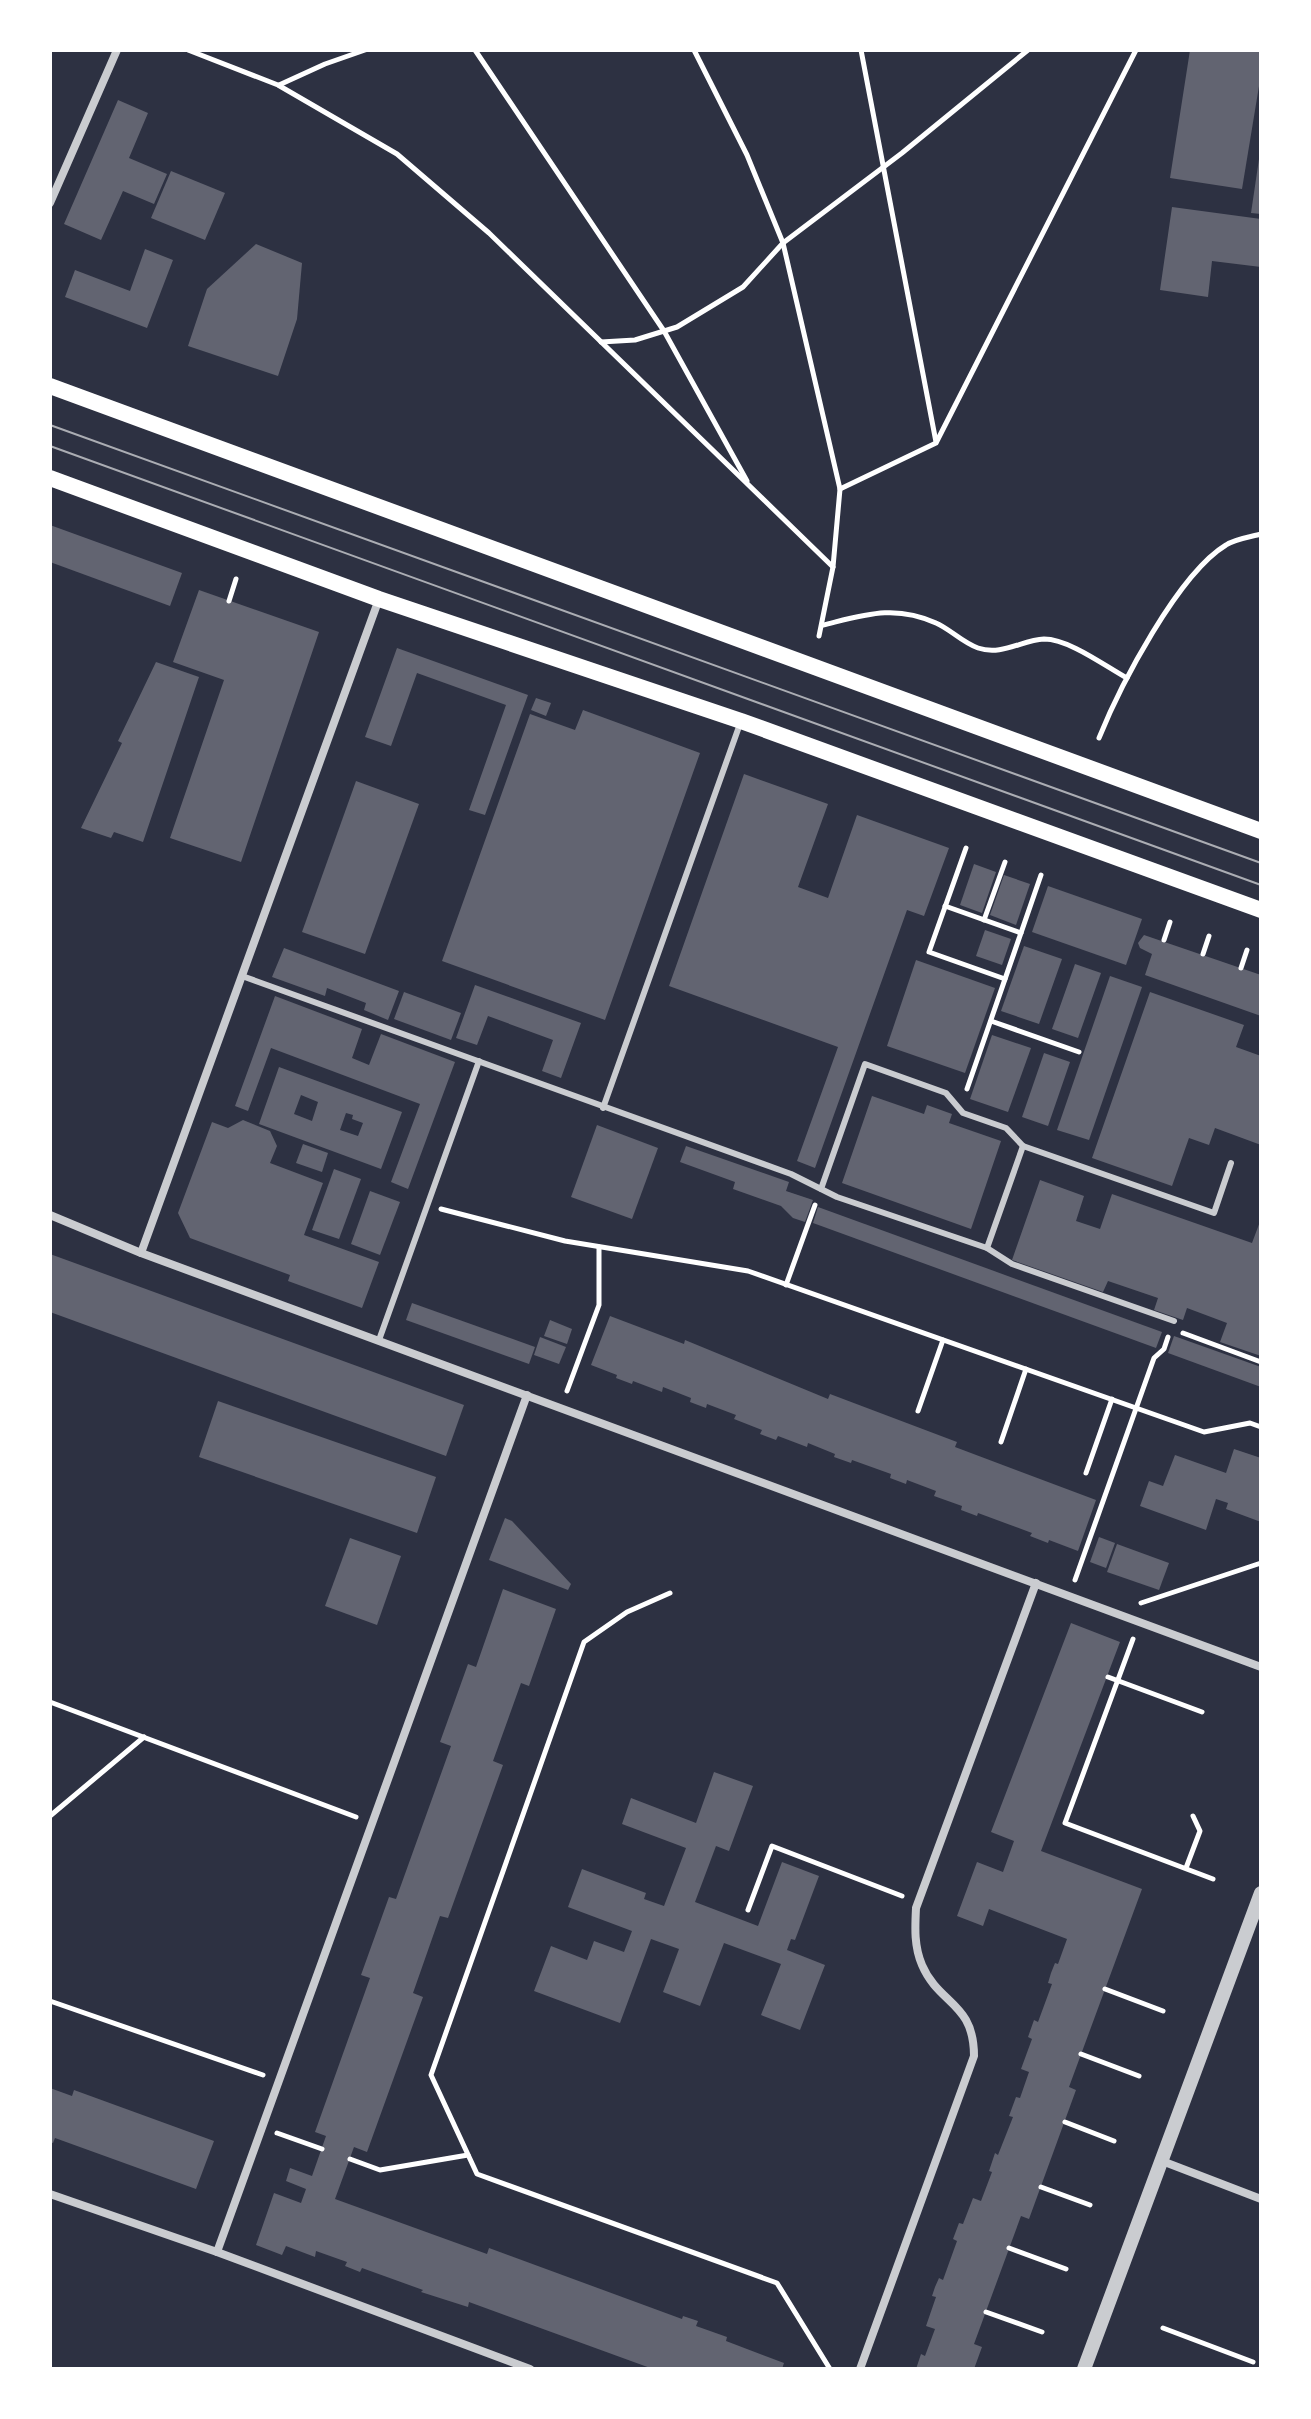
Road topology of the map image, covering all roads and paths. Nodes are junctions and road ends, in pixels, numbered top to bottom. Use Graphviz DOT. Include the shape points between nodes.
graph roads {
  1 [pos="117,50"];
  2 [pos="188,50"];
  3 [pos="365,50"];
  4 [pos="475,50"];
  5 [pos="694,50"];
  6 [pos="861,50"];
  7 [pos="1028,50"];
  8 [pos="1136,50"];
  9 [pos="278,85"];
  10 [pos="883,168"];
  11 [pos="50,203"];
  12 [pos="783,243"];
  13 [pos="664,331"];
  14 [pos="600,342"];
  15 [pos="50,386"];
  16 [pos="936,443"];
  17 [pos="50,478"];
  18 [pos="751,489"];
  19 [pos="840,489"];
  20 [pos="1261,534"];
  21 [pos="833,567"];
  22 [pos="236,579"];
  23 [pos="379,599"];
  24 [pos="229,601"];
  25 [pos="823,625"];
  26 [pos="819,636"];
  27 [pos="1127,678"];
  28 [pos="741,721"];
  29 [pos="1099,738"];
  30 [pos="1261,831"];
  31 [pos="966,848"];
  32 [pos="1005,862"];
  33 [pos="1041,875"];
  34 [pos="945,906"];
  35 [pos="1261,910"];
  36 [pos="984,920"];
  37 [pos="1170,922"];
  38 [pos="1021,933"];
  39 [pos="1209,936"];
  40 [pos="1164,940"];
  41 [pos="1247,950"];
  42 [pos="1203,954"];
  43 [pos="1241,968"];
  44 [pos="242,976"];
  45 [pos="1005,979"];
  46 [pos="991,1021"];
  47 [pos="1079,1052"];
  48 [pos="479,1061"];
  49 [pos="603,1108"];
  50 [pos="960,1109"];
  51 [pos="1023,1146"];
  52 [pos="1231,1163"];
  53 [pos="821,1189"];
  54 [pos="427,1206"];
  55 [pos="50,1215"];
  56 [pos="599,1247"];
  57 [pos="987,1248"];
  58 [pos="141,1253"];
  59 [pos="786,1285"];
  60 [pos="1174,1321"];
  61 [pos="379,1340"];
  62 [pos="943,1340"];
  63 [pos="1261,1362"];
  64 [pos="1026,1369"];
  65 [pos="527,1395"];
  66 [pos="1112,1399"];
  67 [pos="561,1407"];
  68 [pos="1136,1408"];
  69 [pos="918,1411"];
  70 [pos="1261,1427"];
  71 [pos="1001,1442"];
  72 [pos="1086,1473"];
  73 [pos="1261,1563"];
  74 [pos="1036,1583"];
  75 [pos="670,1593"];
  76 [pos="1070,1596"];
  77 [pos="1114,1612"];
  78 [pos="1140,1622"];
  79 [pos="1261,1667"];
  80 [pos="1108,1677"];
  81 [pos="1118,1680"];
  82 [pos="50,1702"];
  83 [pos="1202,1712"];
  84 [pos="144,1737"];
  85 [pos="50,1816"];
  86 [pos="1193,1816"];
  87 [pos="372,1823"];
  88 [pos="1186,1868"];
  89 [pos="1213,1879"];
  90 [pos="1261,1893"];
  91 [pos="919,1902"];
  92 [pos="748,1910"];
  93 [pos="1105,1989"];
  94 [pos="50,2001"];
  95 [pos="1163,2011"];
  96 [pos="1081,2054"];
  97 [pos="1139,2076"];
  98 [pos="279,2080"];
  99 [pos="1065,2122"];
  100 [pos="262,2127"];
  101 [pos="1114,2141"];
  102 [pos="322,2149"];
  103 [pos="468,2155"];
  104 [pos="350,2159"];
  105 [pos="1162,2161"];
  106 [pos="1041,2187"];
  107 [pos="50,2194"];
  108 [pos="1261,2199"];
  109 [pos="1090,2205"];
  110 [pos="1009,2248"];
  111 [pos="217,2252"];
  112 [pos="1066,2269"];
  113 [pos="986,2312"];
  114 [pos="1163,2328"];
  115 [pos="1042,2332"];
  116 [pos="1253,2362"];
  117 [pos="530,2369"];
  118 [pos="830,2369"];
  119 [pos="860,2369"];
  120 [pos="1084,2369"];
  1 -- 11 [label="street"];
  2 -- 9 [label="path"];
  3 -- 9 [label="path"];
  4 -- 13 [label="path"];
  5 -- 12 [label="path" via="747,155"];
  6 -- 10 [label="path"];
  7 -- 10 [label="path"];
  8 -- 16 [label="path"];
  9 -- 14 [label="path" via="397,154 489,233"];
  10 -- 12 [label="path"];
  10 -- 16 [label="path"];
  12 -- 13 [label="path" via="743,287"];
  12 -- 19 [label="path"];
  13 -- 14 [label="path"];
  13 -- 18 [label="path"];
  14 -- 18 [label="path"];
  15 -- 30 [label="main road"];
  16 -- 19 [label="path"];
  17 -- 23 [label="main road"];
  18 -- 21 [label="path"];
  19 -- 21 [label="path"];
  20 -- 27 [label="path" via="1226,544 1188,580"];
  21 -- 25 [label="path"];
  22 -- 24 [label="path"];
  23 -- 28 [label="main road"];
  23 -- 44 [label="street"];
  25 -- 26 [label="path"];
  25 -- 27 [label="path" via="881,611 914,614 978,648 1002,650 1042,639 1062,642"];
  27 -- 29 [label="path"];
  28 -- 35 [label="main road"];
  28 -- 49 [label="lane"];
  31 -- 34 [label="path"];
  32 -- 36 [label="path"];
  33 -- 38 [label="path"];
  34 -- 36 [label="path"];
  34 -- 45 [label="path" via="929,952"];
  36 -- 38 [label="path"];
  37 -- 40 [label="path"];
  38 -- 45 [label="path"];
  39 -- 42 [label="path"];
  41 -- 43 [label="path"];
  44 -- 48 [label="lane"];
  44 -- 58 [label="street"];
  45 -- 46 [label="path"];
  46 -- 47 [label="path"];
  46 -- 50 [label="path"];
  48 -- 49 [label="lane"];
  48 -- 54 [label="lane"];
  49 -- 53 [label="lane"];
  50 -- 51 [label="lane" via="1006,1128"];
  50 -- 53 [label="lane" via="946,1093 865,1064"];
  51 -- 52 [label="lane" via="1214,1213"];
  51 -- 57 [label="lane"];
  53 -- 57 [label="lane"];
  53 -- 59 [label="path"];
  54 -- 56 [label="path"];
  54 -- 61 [label="lane"];
  55 -- 58 [label="street"];
  56 -- 59 [label="path" via="748,1271"];
  56 -- 67 [label="path" via="599,1305"];
  57 -- 60 [label="lane" via="1012,1264"];
  58 -- 61 [label="street"];
  59 -- 62 [label="path"];
  61 -- 65 [label="street"];
  62 -- 64 [label="path"];
  62 -- 69 [label="path"];
  63 -- 68 [label="path" via="1171,1329"];
  64 -- 66 [label="path"];
  64 -- 71 [label="path"];
  65 -- 67 [label="street"];
  65 -- 87 [label="street"];
  66 -- 68 [label="path"];
  66 -- 72 [label="path"];
  67 -- 74 [label="street"];
  68 -- 70 [label="path" via="1204,1432 1250,1423"];
  68 -- 76 [label="path"];
  73 -- 77 [label="path"];
  74 -- 76 [label="street"];
  74 -- 91 [label="street"];
  75 -- 103 [label="path" via="627,1612 584,1642 431,2075"];
  76 -- 77 [label="street"];
  77 -- 78 [label="street"];
  78 -- 79 [label="street"];
  78 -- 81 [label="path"];
  80 -- 81 [label="path"];
  81 -- 83 [label="path"];
  81 -- 88 [label="path" via="1065,1823"];
  82 -- 84 [label="path"];
  84 -- 85 [label="path"];
  84 -- 87 [label="path"];
  86 -- 88 [label="path" via="1200,1831"];
  87 -- 98 [label="street"];
  88 -- 89 [label="path"];
  90 -- 105 [label="street"];
  91 -- 92 [label="path" via="772,1846"];
  91 -- 119 [label="street" via="914,1938 922,1967 970,2024 974,2056"];
  93 -- 95 [label="path"];
  94 -- 98 [label="path"];
  96 -- 97 [label="path"];
  98 -- 100 [label="street"];
  99 -- 101 [label="path"];
  100 -- 102 [label="path"];
  100 -- 111 [label="street"];
  103 -- 104 [label="path" via="380,2170"];
  103 -- 118 [label="path" via="477,2174 777,2283"];
  105 -- 108 [label="street"];
  105 -- 120 [label="street"];
  106 -- 109 [label="path"];
  107 -- 111 [label="street"];
  110 -- 112 [label="path"];
  111 -- 117 [label="street"];
  113 -- 115 [label="path"];
  114 -- 116 [label="path"];
}
